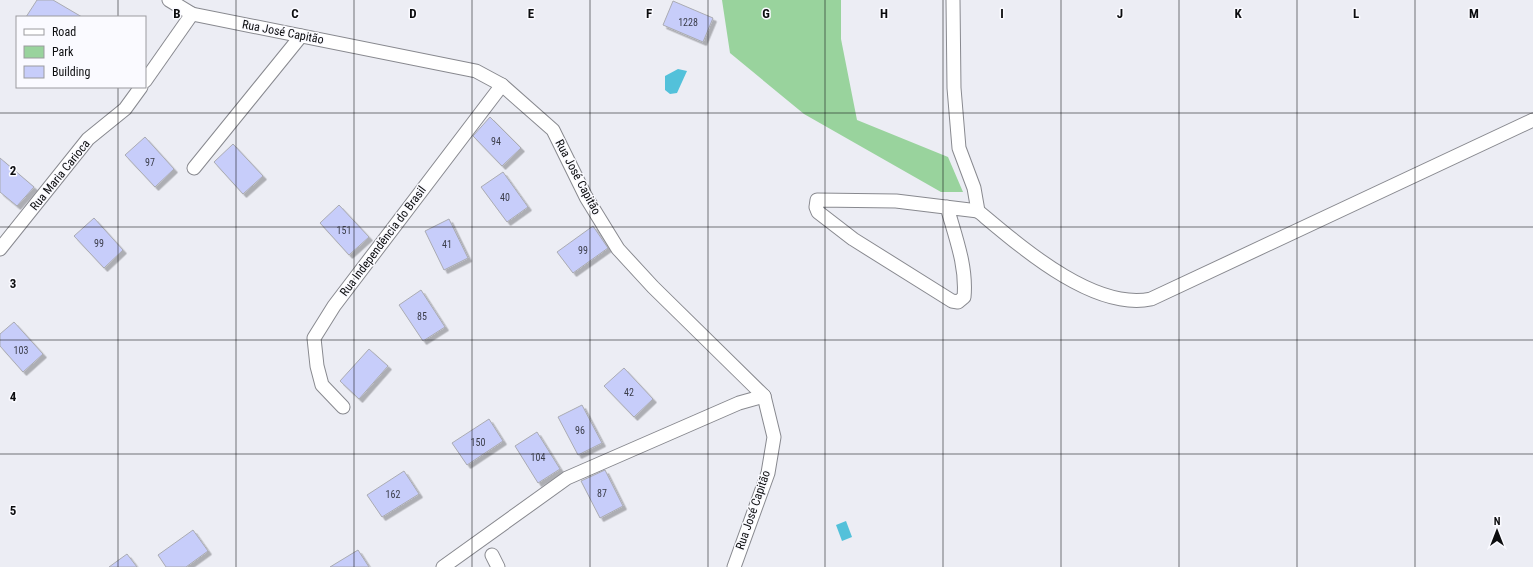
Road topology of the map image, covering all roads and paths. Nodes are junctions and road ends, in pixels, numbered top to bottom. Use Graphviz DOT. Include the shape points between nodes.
graph roads {
  1 [pos="169,0"];
  2 [pos="953,0"];
  3 [pos="192,14"];
  4 [pos="301,36"];
  5 [pos="146,80"];
  6 [pos="502,85"];
  7 [pos="140,88"];
  8 [pos="1533,120"];
  9 [pos="194,168"];
  10 [pos="947,207"];
  11 [pos="978,211"];
  12 [pos="0,249"];
  13 [pos="764,396"];
  14 [pos="343,407"];
  15 [pos="444,567"];
  16 [pos="734,567"];
  1 -- 3 [label="street, Rua José Capitão"];
  2 -- 11 [label="street" via="954,88 959,148 974,188"];
  3 -- 4 [label="street, Rua José Capitão"];
  3 -- 5 [label="street"];
  4 -- 6 [label="street, Rua José Capitão" via="476,71"];
  4 -- 9 [label="street"];
  6 -- 13 [label="street, Rua José Capitão" via="553,130 586,197 618,250"];
  6 -- 14 [label="street, Rua Independência do Brasil" via="334,306 314,338 322,385"];
  7 -- 12 [label="street, Rua Maria Carioca" via="125,109 88,139"];
  8 -- 11 [label="street" via="1165,293 1137,302 1118,299 1079,285 1036,258"];
  10 -- 10 [label="street" via="962,257 964,297 958,302 952,301 853,239 818,212 816,207 817,200 896,201"];
  10 -- 11 [label="street"];
  13 -- 15 [label="street" via="739,403 567,478"];
  13 -- 16 [label="street, Rua José Capitão" via="774,437 768,473"];
}
